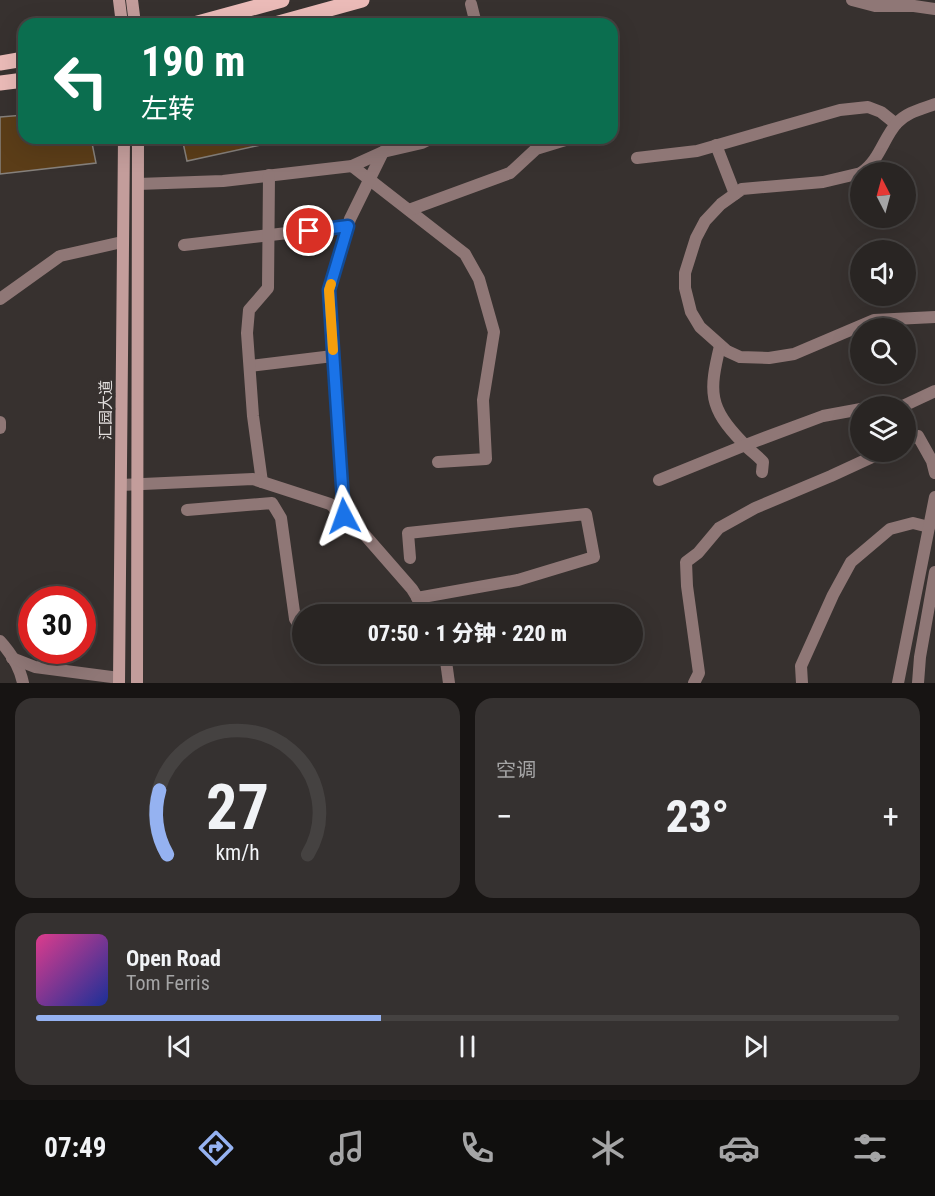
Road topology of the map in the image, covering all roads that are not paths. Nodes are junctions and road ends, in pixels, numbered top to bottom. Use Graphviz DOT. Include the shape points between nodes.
graph roads {
  1 [pos="119,0"];
  2 [pos="132,0"];
  3 [pos="282,0"];
  4 [pos="362,0"];
  5 [pos="852,0"];
  6 [pos="471,4"];
  7 [pos="935,9"];
  8 [pos="121,18"];
  9 [pos="134,18"];
  10 [pos="216,18"];
  11 [pos="297,18"];
  12 [pos="474,18"];
  13 [pos="18,60"];
  14 [pos="0,63"];
  15 [pos="18,81"];
  16 [pos="0,84"];
  17 [pos="935,104"];
  18 [pos="896,124"];
  19 [pos="124,144"];
  20 [pos="138,144"];
  21 [pos="418,144"];
  22 [pos="552,144"];
  23 [pos="716,145"];
  24 [pos="383,152"];
  25 [pos="636,158"];
  26 [pos="870,162"];
  27 [pos="352,166"];
  28 [pos="269,176"];
  29 [pos="850,176"];
  30 [pos="370,179"];
  31 [pos="138,184"];
  32 [pos="735,195"];
  33 [pos="409,210"];
  34 [pos="348,226"];
  35 [pos="270,235"];
  36 [pos="122,242"];
  37 [pos="184,245"];
  38 [pos="0,299"];
  39 [pos="935,317"];
  40 [pos="720,346"];
  41 [pos="333,356"];
  42 [pos="250,366"];
  43 [pos="935,391"];
  44 [pos="916,400"];
  45 [pos="850,411"];
  46 [pos="0,422"];
  47 [pos="0,428"];
  48 [pos="916,437"];
  49 [pos="744,445"];
  50 [pos="438,462"];
  51 [pos="861,462"];
  52 [pos="762,472"];
  53 [pos="935,473"];
  54 [pos="659,480"];
  55 [pos="262,482"];
  56 [pos="121,484"];
  57 [pos="138,484"];
  58 [pos="935,497"];
  59 [pos="187,510"];
  60 [pos="344,516"];
  61 [pos="929,527"];
  62 [pos="410,558"];
  63 [pos="935,572"];
  64 [pos="417,598"];
  65 [pos="293,604"];
  66 [pos="421,604"];
  67 [pos="0,641"];
  68 [pos="12,658"];
  69 [pos="446,664"];
  70 [pos="118,680"];
  71 [pos="23,683"];
  72 [pos="137,683"];
  73 [pos="449,683"];
  74 [pos="694,683"];
  75 [pos="802,683"];
  76 [pos="898,683"];
  77 [pos="918,683"];
  1 -- 8 [label="main road"];
  2 -- 9 [label="main road"];
  3 -- 10 [label="main road"];
  4 -- 11 [label="main road"];
  5 -- 7 [label="street" via="875,6"];
  6 -- 12 [label="street"];
  13 -- 14 [label="main road"];
  15 -- 16 [label="main road"];
  17 -- 18 [label="street" via="906,115"];
  18 -- 23 [label="street" via="868,107 840,110"];
  18 -- 26 [label="street"];
  19 -- 36 [label="main road, 汇园大道"];
  20 -- 31 [label="main road"];
  21 -- 24 [label="street"];
  22 -- 33 [label="street" via="536,149 510,172"];
  23 -- 25 [label="street"];
  23 -- 32 [label="street"];
  24 -- 27 [label="street"];
  24 -- 30 [label="street"];
  27 -- 28 [label="street"];
  27 -- 30 [label="street"];
  28 -- 31 [label="street"];
  28 -- 35 [label="street"];
  29 -- 32 [label="street" via="823,182 742,189"];
  30 -- 33 [label="street"];
  30 -- 34 [label="street"];
  31 -- 57 [label="main road"];
  32 -- 40 [label="street" via="705,221 685,273 691,312"];
  33 -- 50 [label="street" via="465,254 479,279 494,332 483,400 486,459"];
  34 -- 35 [label="street"];
  34 -- 41 [label="street" via="329,290"];
  35 -- 37 [label="street"];
  35 -- 42 [label="street" via="268,288 249,310"];
  36 -- 38 [label="street" via="60,256"];
  36 -- 56 [label="main road, 汇园大道"];
  39 -- 40 [label="street" via="874,320 795,354 769,358 741,357"];
  40 -- 49 [label="street" via="712,392 727,426"];
  41 -- 42 [label="street"];
  41 -- 60 [label="street"];
  42 -- 55 [label="street"];
  43 -- 44 [label="street"];
  45 -- 49 [label="street" via="823,416"];
  46 -- 47 [label="street"];
  48 -- 53 [label="street"];
  49 -- 52 [label="street" via="763,462"];
  49 -- 54 [label="street"];
  51 -- 74 [label="street" via="719,528 686,562 699,673"];
  55 -- 57 [label="street" via="253,479"];
  55 -- 60 [label="street" via="330,504"];
  56 -- 57 [label="street"];
  56 -- 70 [label="main road, 汇园大道"];
  57 -- 72 [label="main road"];
  58 -- 61 [label="street"];
  59 -- 65 [label="street" via="272,503 282,518"];
  60 -- 64 [label="street"];
  61 -- 75 [label="street" via="913,523 890,529 851,562 801,666"];
  61 -- 76 [label="street"];
  62 -- 64 [label="street" via="408,533 586,514 594,557 518,580"];
  63 -- 77 [label="street"];
  64 -- 66 [label="street"];
  67 -- 68 [label="street"];
  68 -- 70 [label="street" via="35,667"];
  68 -- 71 [label="street"];
  69 -- 73 [label="street"];
}
